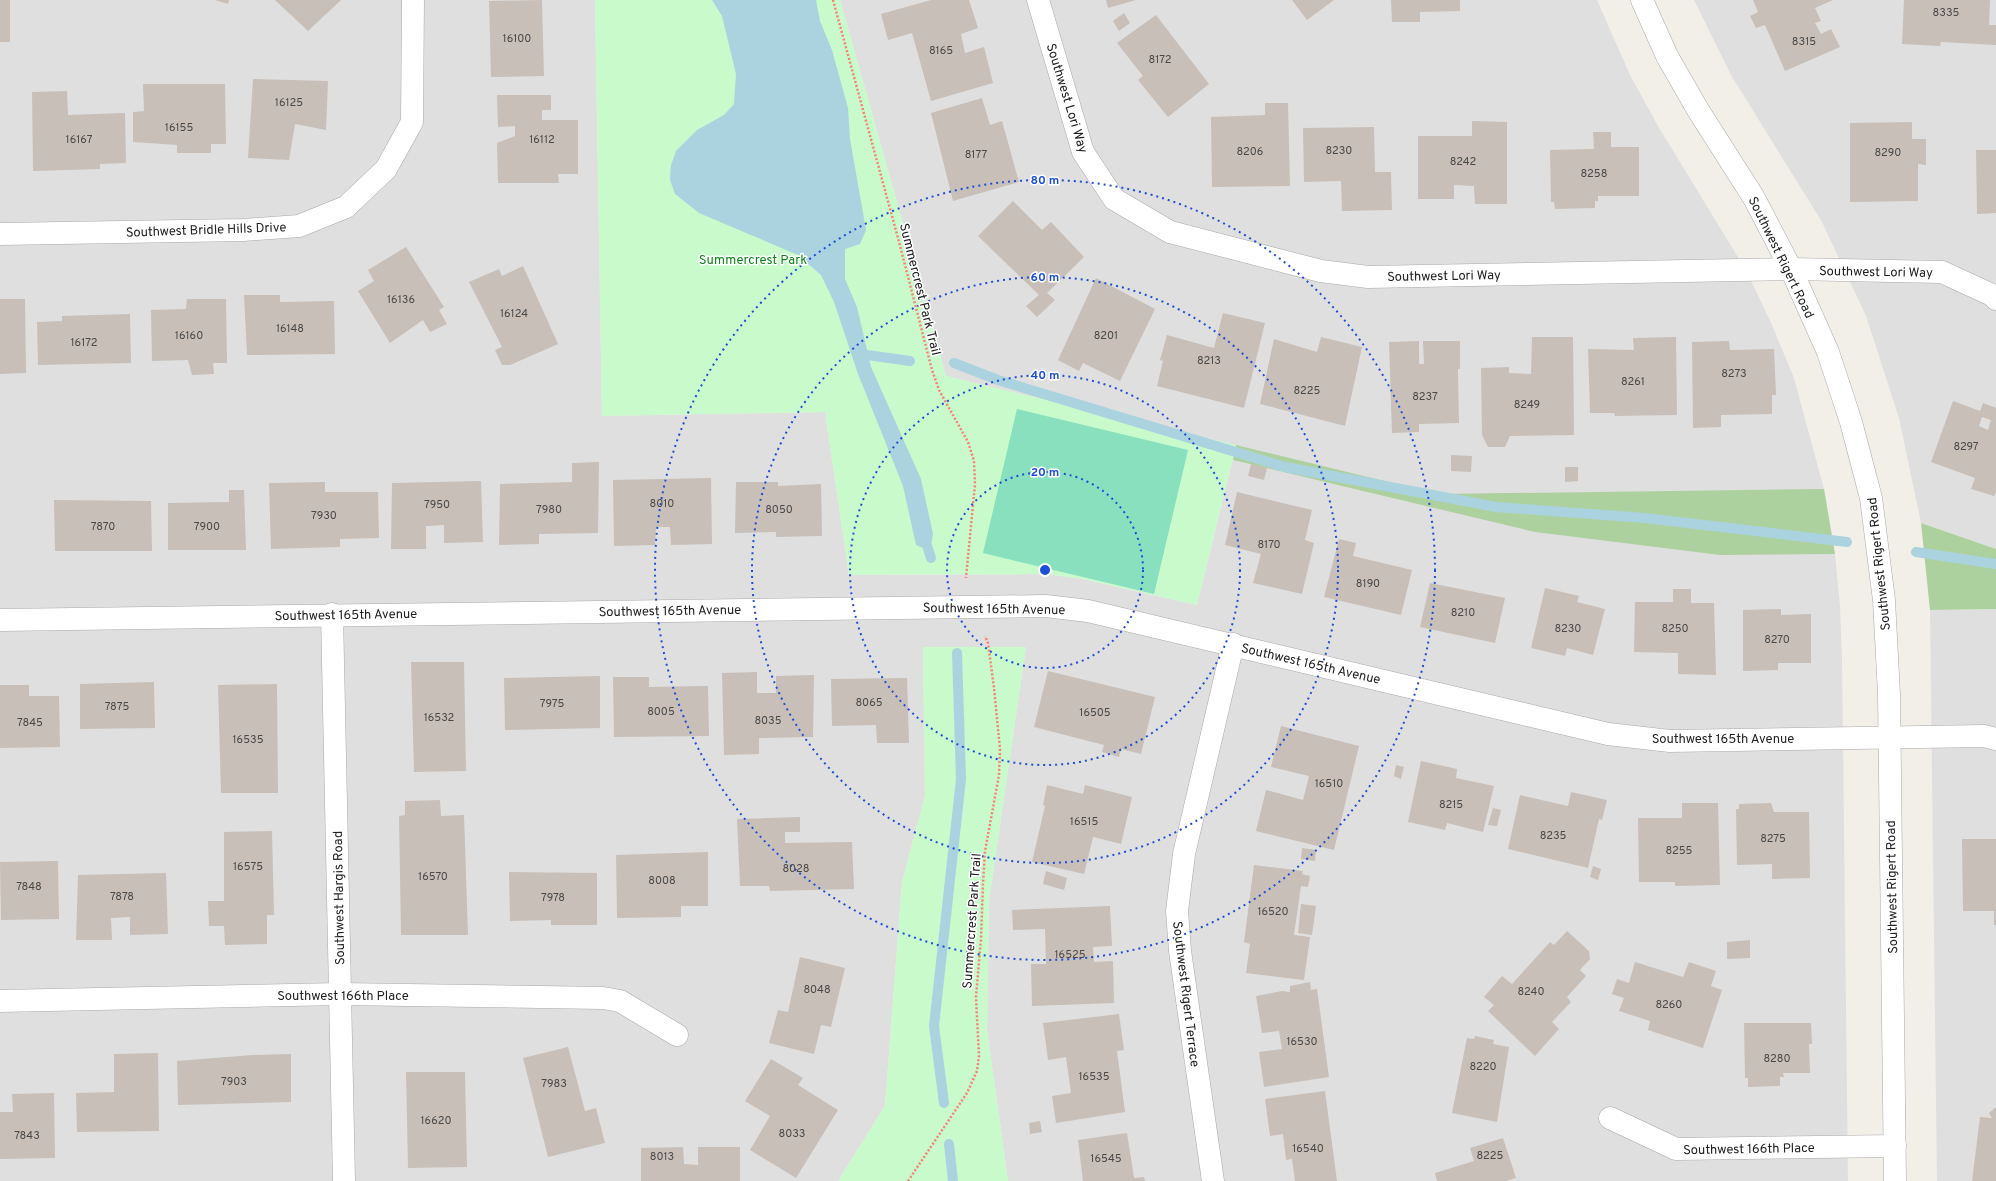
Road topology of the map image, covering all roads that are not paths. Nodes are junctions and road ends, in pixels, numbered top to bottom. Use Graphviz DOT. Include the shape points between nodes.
graph roads {
  1 [pos="413,0"];
  2 [pos="1038,0"];
  3 [pos="1642,0"];
  4 [pos="0,234"];
  5 [pos="1791,269"];
  6 [pos="1996,299"];
  7 [pos="332,614"];
  8 [pos="0,620"];
  9 [pos="1233,644"];
  10 [pos="1889,737"];
  11 [pos="1996,739"];
  12 [pos="340,994"];
  13 [pos="0,1001"];
  14 [pos="677,1035"];
  15 [pos="1610,1118"];
  16 [pos="1895,1146"];
  17 [pos="344,1181"];
  18 [pos="1213,1181"];
  19 [pos="1895,1181"];
  1 -- 4 [label="street, Southwest Bridle Hills Drive" via="412,122 386,169 346,207 300,226 243,230"];
  2 -- 5 [label="street, Southwest Lori Way" via="1083,152 1114,199 1170,232 1321,271 1368,277"];
  3 -- 5 [label="street, Southwest Rigert Road" via="1667,56 1754,198"];
  5 -- 6 [label="street, Southwest Lori Way" via="1942,272"];
  5 -- 10 [label="street, Southwest Rigert Road" via="1828,352 1851,422 1871,498 1884,600"];
  7 -- 8 [label="street, Southwest 165th Avenue"];
  7 -- 9 [label="street, Southwest 165th Avenue" via="1046,606 1088,611"];
  7 -- 12 [label="street, Southwest Hargis Road"];
  9 -- 10 [label="street, Southwest 165th Avenue" via="1608,734 1670,741"];
  9 -- 18 [label="street, Southwest Rigert Terrace" via="1184,854 1177,911 1180,951"];
  10 -- 11 [label="street, Southwest 165th Avenue" via="1984,736"];
  10 -- 16 [label="street, Southwest Rigert Road"];
  12 -- 13 [label="street, Southwest 166th Place"];
  12 -- 14 [label="street, Southwest 166th Place" via="603,998 620,1001"];
  12 -- 17 [label="street, Southwest Hargis Road"];
  15 -- 16 [label="street, Southwest 166th Place" via="1676,1149"];
  16 -- 19 [label="street, Southwest Rigert Road"];
}
